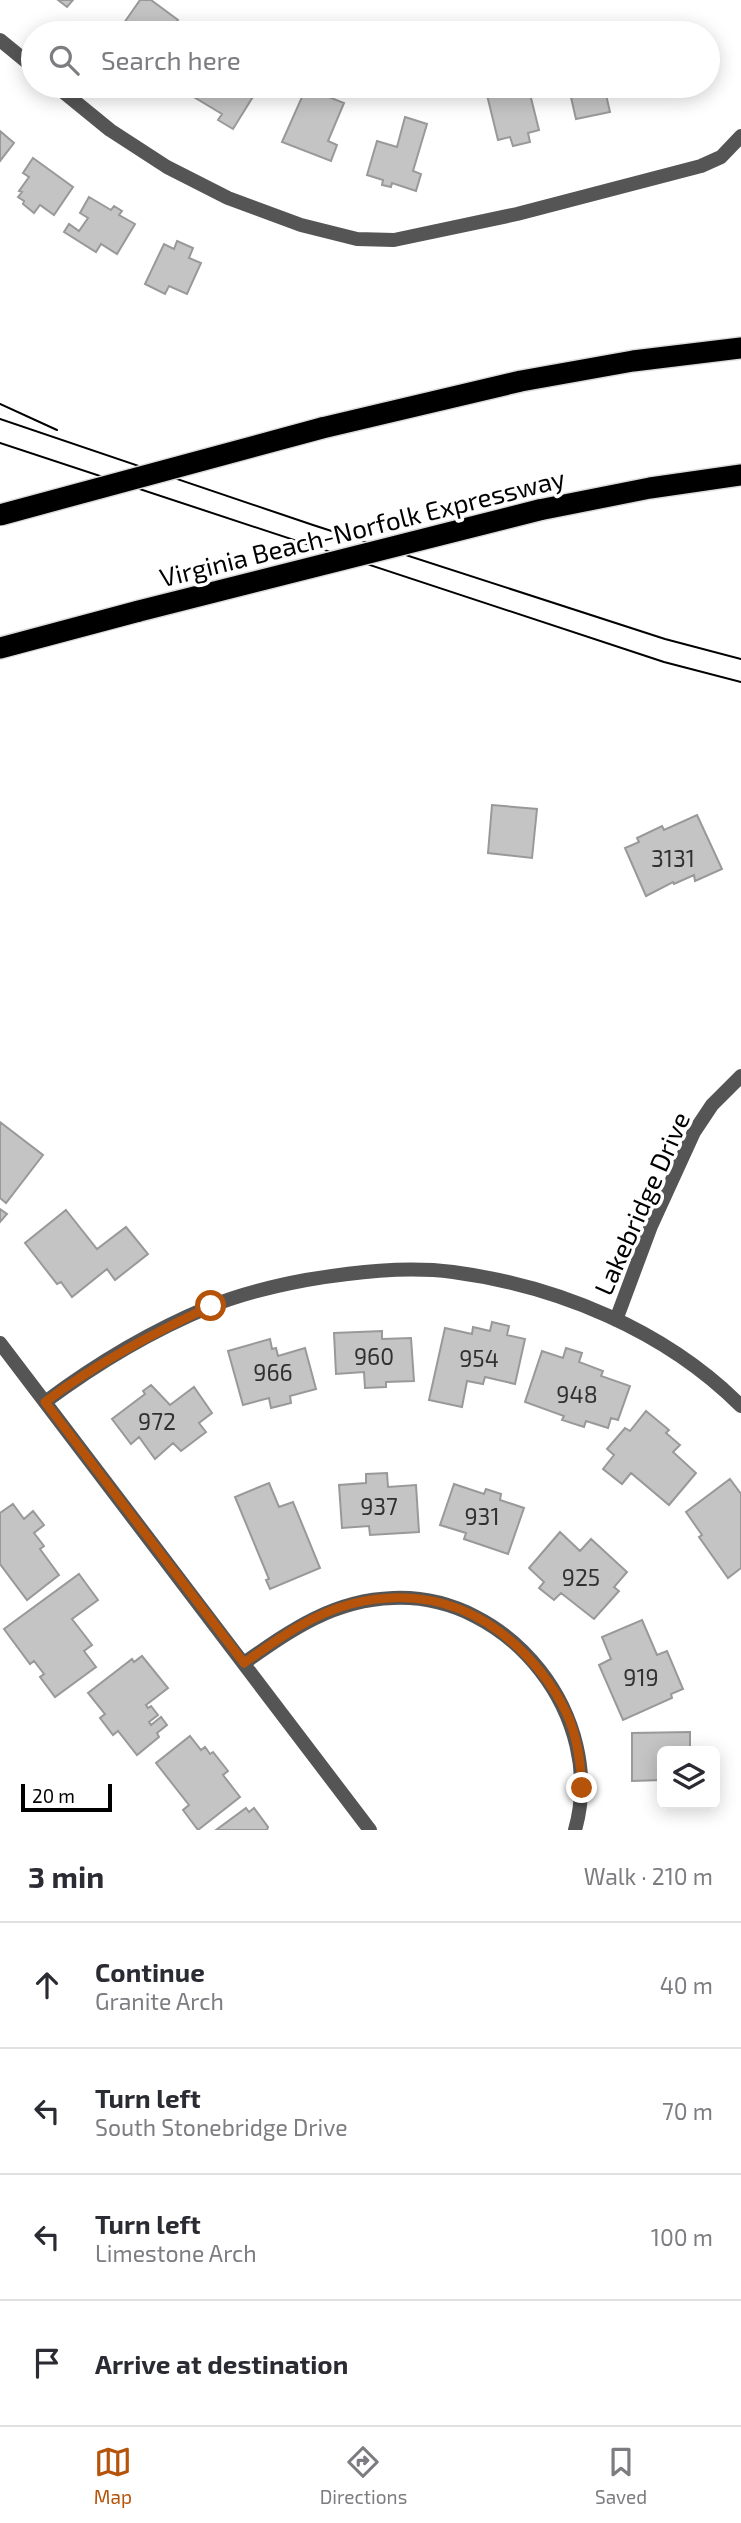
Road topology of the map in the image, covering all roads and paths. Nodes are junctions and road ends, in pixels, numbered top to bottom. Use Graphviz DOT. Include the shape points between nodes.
graph roads {
  1 [pos="0,40"];
  2 [pos="21,57"];
  3 [pos="71,98"];
  4 [pos="741,136"];
  5 [pos="741,348"];
  6 [pos="741,475"];
  7 [pos="0,515"];
  8 [pos="0,648"];
  9 [pos="741,1076"];
  10 [pos="616,1320"];
  11 [pos="0,1343"];
  12 [pos="45,1402"];
  13 [pos="741,1406"];
  14 [pos="244,1663"];
  15 [pos="370,1830"];
  16 [pos="575,1830"];
  1 -- 2 [label="street"];
  3 -- 4 [label="street" via="167,167 228,198 300,225 357,239 394,240 517,214 701,166 721,157"];
  5 -- 7 [label="highway, bridge" via="521,381 322,428"];
  6 -- 8 [label="highway, Virginia Beach-Norfolk Expressway, bridge" via="539,510"];
  9 -- 10 [label="street, Lakebridge Drive" via="712,1105 694,1132 651,1226"];
  10 -- 12 [label="street" via="513,1283 452,1272 349,1273 273,1287 211,1306 144,1338"];
  10 -- 13 [label="street" via="683,1358"];
  11 -- 12 [label="street"];
  12 -- 14 [label="street"];
  14 -- 15 [label="street"];
  14 -- 16 [label="street" via="296,1626 350,1605 391,1598 424,1599 485,1621 540,1669 572,1728 582,1788"];
}
